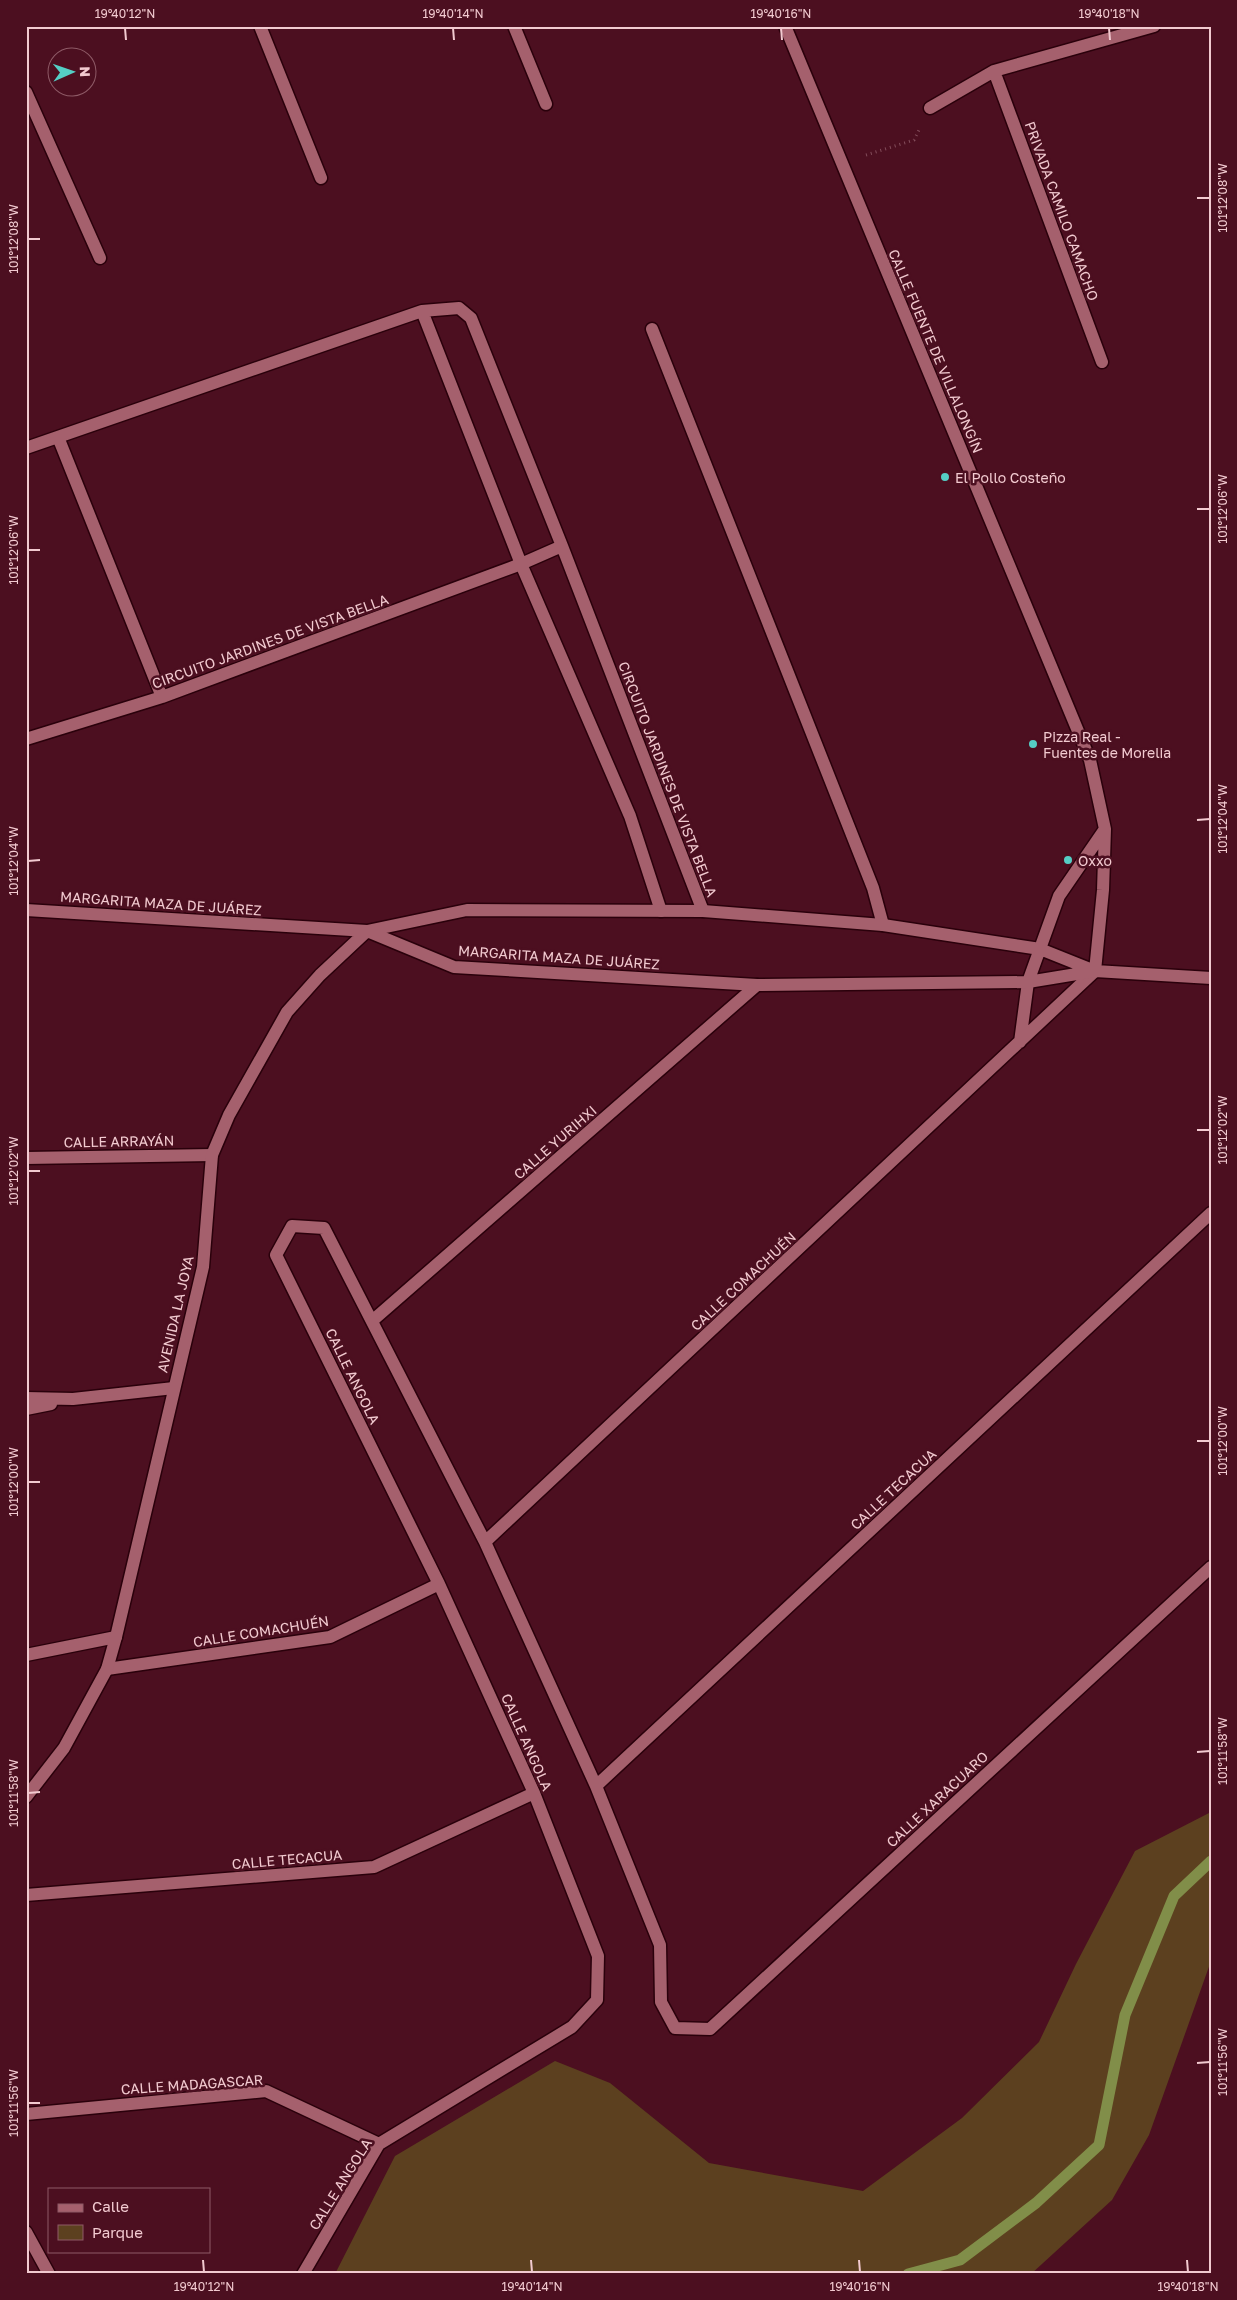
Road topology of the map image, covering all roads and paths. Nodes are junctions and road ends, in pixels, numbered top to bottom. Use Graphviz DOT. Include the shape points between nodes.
graph roads {
  1 [pos="260,26"];
  2 [pos="514,26"];
  3 [pos="785,26"];
  4 [pos="1154,26"];
  5 [pos="994,71"];
  6 [pos="26,92"];
  7 [pos="546,104"];
  8 [pos="930,108"];
  9 [pos="842,163"];
  10 [pos="321,178"];
  11 [pos="100,258"];
  12 [pos="422,311"];
  13 [pos="652,329"];
  14 [pos="1102,362"];
  15 [pos="58,437"];
  16 [pos="26,448"];
  17 [pos="562,546"];
  18 [pos="521,564"];
  19 [pos="162,697"];
  20 [pos="26,739"];
  21 [pos="1105,829"];
  22 [pos="26,910"];
  23 [pos="661,911"];
  24 [pos="703,912"];
  25 [pos="883,925"];
  26 [pos="367,931"];
  27 [pos="1040,949"];
  28 [pos="1095,971"];
  29 [pos="1211,978"];
  30 [pos="1028,982"];
  31 [pos="757,985"];
  32 [pos="1020,1042"];
  33 [pos="212,1155"];
  34 [pos="26,1158"];
  35 [pos="1211,1212"];
  36 [pos="372,1321"];
  37 [pos="174,1388"];
  38 [pos="26,1398"];
  39 [pos="73,1399"];
  40 [pos="26,1409"];
  41 [pos="485,1542"];
  42 [pos="1211,1567"];
  43 [pos="439,1584"];
  44 [pos="116,1637"];
  45 [pos="26,1655"];
  46 [pos="106,1669"];
  47 [pos="596,1786"];
  48 [pos="534,1793"];
  49 [pos="26,1797"];
  50 [pos="26,1895"];
  51 [pos="674,2028"];
  52 [pos="26,2114"];
  53 [pos="379,2144"];
  54 [pos="26,2232"];
  55 [pos="49,2274"];
  56 [pos="303,2274"];
  1 -- 10 [label="street"];
  2 -- 7 [label="street"];
  3 -- 9 [label="street, CALLE FUENTE DE VILLALONGÍN"];
  4 -- 5 [label="street"];
  5 -- 8 [label="street"];
  5 -- 14 [label="street, PRIVADA CAMILO CAMACHO"];
  6 -- 11 [label="street"];
  8 -- 9 [label="path" via="914,140"];
  9 -- 21 [label="street, CALLE FUENTE DE VILLALONGÍN" via="1090,760"];
  12 -- 15 [label="street, CIRCUITO JARDINES DE VISTA BELLA"];
  12 -- 17 [label="street, CIRCUITO JARDINES DE VISTA BELLA" via="459,308 471,318"];
  12 -- 18 [label="street"];
  13 -- 25 [label="street" via="873,888"];
  15 -- 16 [label="street, CIRCUITO JARDINES DE VISTA BELLA"];
  15 -- 19 [label="street"];
  17 -- 18 [label="street, CIRCUITO JARDINES DE VISTA BELLA"];
  17 -- 24 [label="street, CIRCUITO JARDINES DE VISTA BELLA"];
  18 -- 19 [label="street, CIRCUITO JARDINES DE VISTA BELLA"];
  18 -- 23 [label="street" via="630,816"];
  19 -- 20 [label="street, CIRCUITO JARDINES DE VISTA BELLA"];
  21 -- 27 [label="street" via="1059,896"];
  21 -- 28 [label="street, CALLE FUENTE DE VILLALONGÍN"];
  22 -- 26 [label="street, MARGARITA MAZA DE JUÁREZ"];
  23 -- 24 [label="street, MARGARITA MAZA DE JUÁREZ"];
  23 -- 26 [label="street, MARGARITA MAZA DE JUÁREZ" via="467,910"];
  24 -- 25 [label="street, MARGARITA MAZA DE JUÁREZ"];
  25 -- 27 [label="street, MARGARITA MAZA DE JUÁREZ"];
  26 -- 31 [label="street, MARGARITA MAZA DE JUÁREZ" via="454,967"];
  26 -- 33 [label="street, AVENIDA LA JOYA" via="320,975 287,1012 230,1115"];
  27 -- 28 [label="street, MARGARITA MAZA DE JUÁREZ"];
  27 -- 30 [label="street"];
  28 -- 29 [label="street, MARGARITA MAZA DE JUÁREZ"];
  28 -- 30 [label="street, MARGARITA MAZA DE JUÁREZ"];
  28 -- 32 [label="street, CALLE COMACHUÉN"];
  30 -- 31 [label="street, MARGARITA MAZA DE JUÁREZ"];
  30 -- 32 [label="street"];
  31 -- 36 [label="street, CALLE YURIHXI"];
  32 -- 41 [label="street, CALLE COMACHUÉN"];
  33 -- 34 [label="street, CALLE ARRAYÁN"];
  33 -- 37 [label="street, AVENIDA LA JOYA" via="204,1267"];
  35 -- 47 [label="street, CALLE TECACUA"];
  36 -- 41 [label="street, CALLE ANGOLA"];
  36 -- 43 [label="street, CALLE ANGOLA" via="324,1228 292,1226 276,1255"];
  37 -- 39 [label="street"];
  37 -- 44 [label="street, AVENIDA LA JOYA"];
  38 -- 39 [label="street"];
  39 -- 40 [label="street"];
  41 -- 47 [label="street, CALLE ANGOLA"];
  42 -- 51 [label="street, CALLE XARACUARO" via="710,2028"];
  43 -- 46 [label="street, CALLE COMACHUÉN" via="330,1637"];
  43 -- 48 [label="street, CALLE ANGOLA"];
  44 -- 45 [label="street"];
  44 -- 46 [label="street, AVENIDA LA JOYA"];
  46 -- 49 [label="street, AVENIDA LA JOYA" via="64,1748"];
  47 -- 51 [label="street, CALLE ANGOLA" via="660,1945 661,2002"];
  48 -- 50 [label="street, CALLE TECACUA" via="374,1867"];
  48 -- 53 [label="street, CALLE ANGOLA" via="598,1956 597,2000 572,2027"];
  52 -- 53 [label="street, CALLE MADAGASCAR" via="266,2091"];
  53 -- 56 [label="street, CALLE ANGOLA"];
  54 -- 55 [label="street"];
}
